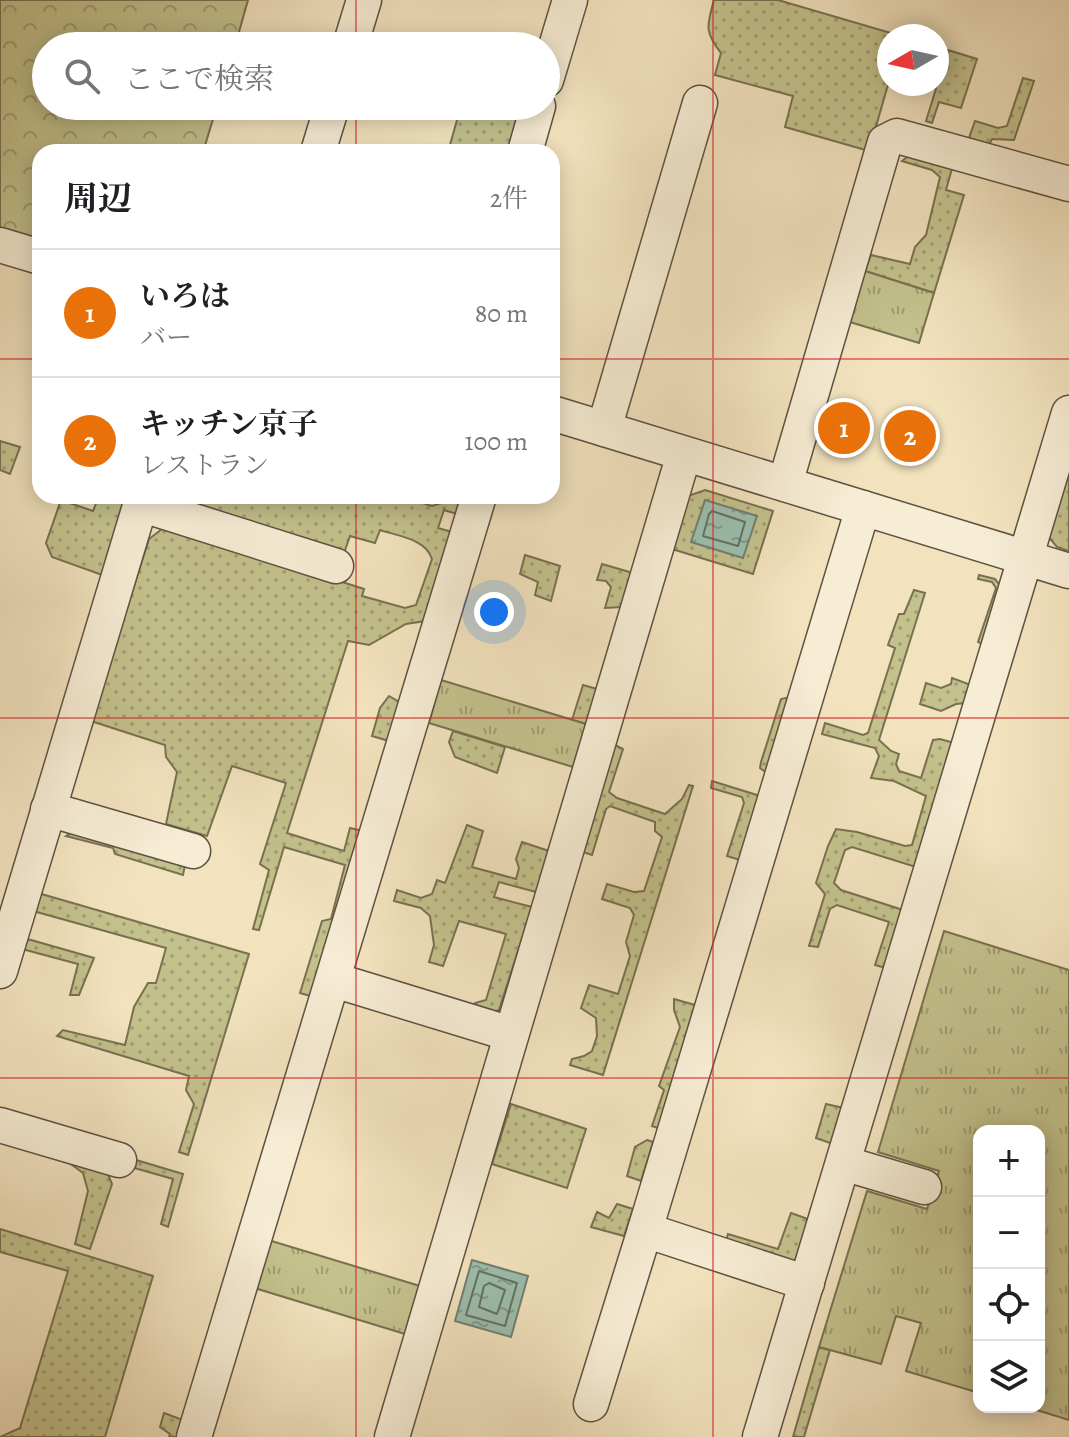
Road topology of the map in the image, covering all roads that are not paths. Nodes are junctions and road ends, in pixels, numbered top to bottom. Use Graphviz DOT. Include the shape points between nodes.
graph roads {
  1 [pos="364,0"];
  2 [pos="570,0"];
  3 [pos="354,32"];
  4 [pos="560,33"];
  5 [pos="700,103"];
  6 [pos="328,120"];
  7 [pos="534,120"];
  8 [pos="320,144"];
  9 [pos="527,144"];
  10 [pos="1069,184"];
  11 [pos="0,245"];
  12 [pos="32,255"];
  13 [pos="1069,413"];
  14 [pos="560,415"];
  15 [pos="604,429"];
  16 [pos="684,454"];
  17 [pos="785,484"];
  18 [pos="140,504"];
  19 [pos="153,504"];
  20 [pos="477,504"];
  21 [pos="863,508"];
  22 [pos="1024,558"];
  23 [pos="336,566"];
  24 [pos="1069,571"];
  25 [pos="48,809"];
  26 [pos="193,851"];
  27 [pos="0,971"];
  28 [pos="334,980"];
  29 [pos="511,1034"];
  30 [pos="0,1125"];
  31 [pos="119,1160"];
  32 [pos="843,1163"];
  33 [pos="924,1187"];
  34 [pos="645,1230"];
  35 [pos="807,1283"];
  36 [pos="591,1404"];
  37 [pos="194,1437"];
  38 [pos="392,1437"];
  39 [pos="760,1437"];
  1 -- 3 [label="street"];
  2 -- 4 [label="street"];
  5 -- 15 [label="street"];
  6 -- 8 [label="street"];
  7 -- 9 [label="street"];
  10 -- 17 [label="street" via="897,136 885,142"];
  11 -- 12 [label="street"];
  13 -- 22 [label="street"];
  14 -- 15 [label="street"];
  15 -- 16 [label="street"];
  16 -- 17 [label="street"];
  16 -- 29 [label="street"];
  17 -- 21 [label="street"];
  18 -- 25 [label="street"];
  19 -- 23 [label="street"];
  20 -- 28 [label="street"];
  21 -- 22 [label="street"];
  21 -- 34 [label="street"];
  22 -- 24 [label="street"];
  22 -- 32 [label="street"];
  25 -- 26 [label="street"];
  25 -- 27 [label="street"];
  28 -- 29 [label="street"];
  28 -- 37 [label="street"];
  29 -- 38 [label="street"];
  30 -- 31 [label="street"];
  32 -- 33 [label="street"];
  32 -- 35 [label="street"];
  34 -- 35 [label="street"];
  34 -- 36 [label="street"];
  35 -- 39 [label="street"];
}
